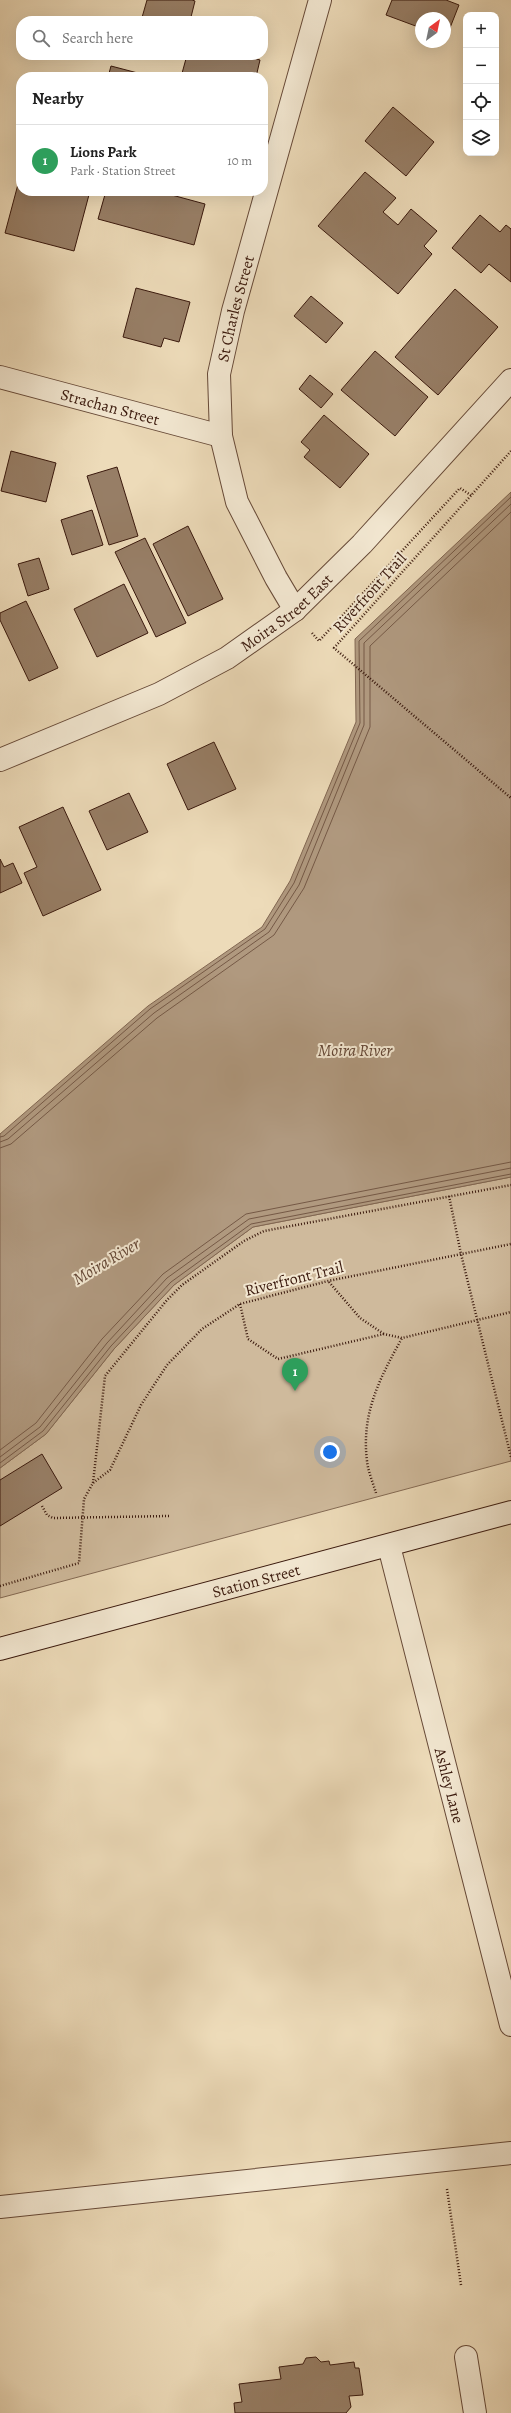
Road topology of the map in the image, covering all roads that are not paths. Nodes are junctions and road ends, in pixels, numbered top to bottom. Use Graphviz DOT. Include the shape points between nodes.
graph roads {
  1 [pos="320,0"];
  2 [pos="268,188"];
  3 [pos="266,196"];
  4 [pos="0,377"];
  5 [pos="511,380"];
  6 [pos="221,436"];
  7 [pos="295,610"];
  8 [pos="0,760"];
  9 [pos="511,1512"];
  10 [pos="389,1546"];
  11 [pos="0,1649"];
  12 [pos="511,2025"];
  13 [pos="511,2153"];
  14 [pos="0,2207"];
  15 [pos="466,2357"];
  16 [pos="475,2413"];
  1 -- 2 [label="street, St Charles Street"];
  3 -- 6 [label="street, St Charles Street" via="232,318 220,374"];
  4 -- 6 [label="street, Strachan Street"];
  5 -- 7 [label="street, Moira Street East" via="362,544"];
  6 -- 7 [label="street, St Charles Street" via="237,502"];
  7 -- 8 [label="street, Moira Street East" via="227,658 159,694"];
  9 -- 10 [label="street, Station Street"];
  10 -- 11 [label="street, Station Street"];
  10 -- 12 [label="street, Ashley Lane"];
  13 -- 14 [label="street"];
  15 -- 16 [label="street"];
}
